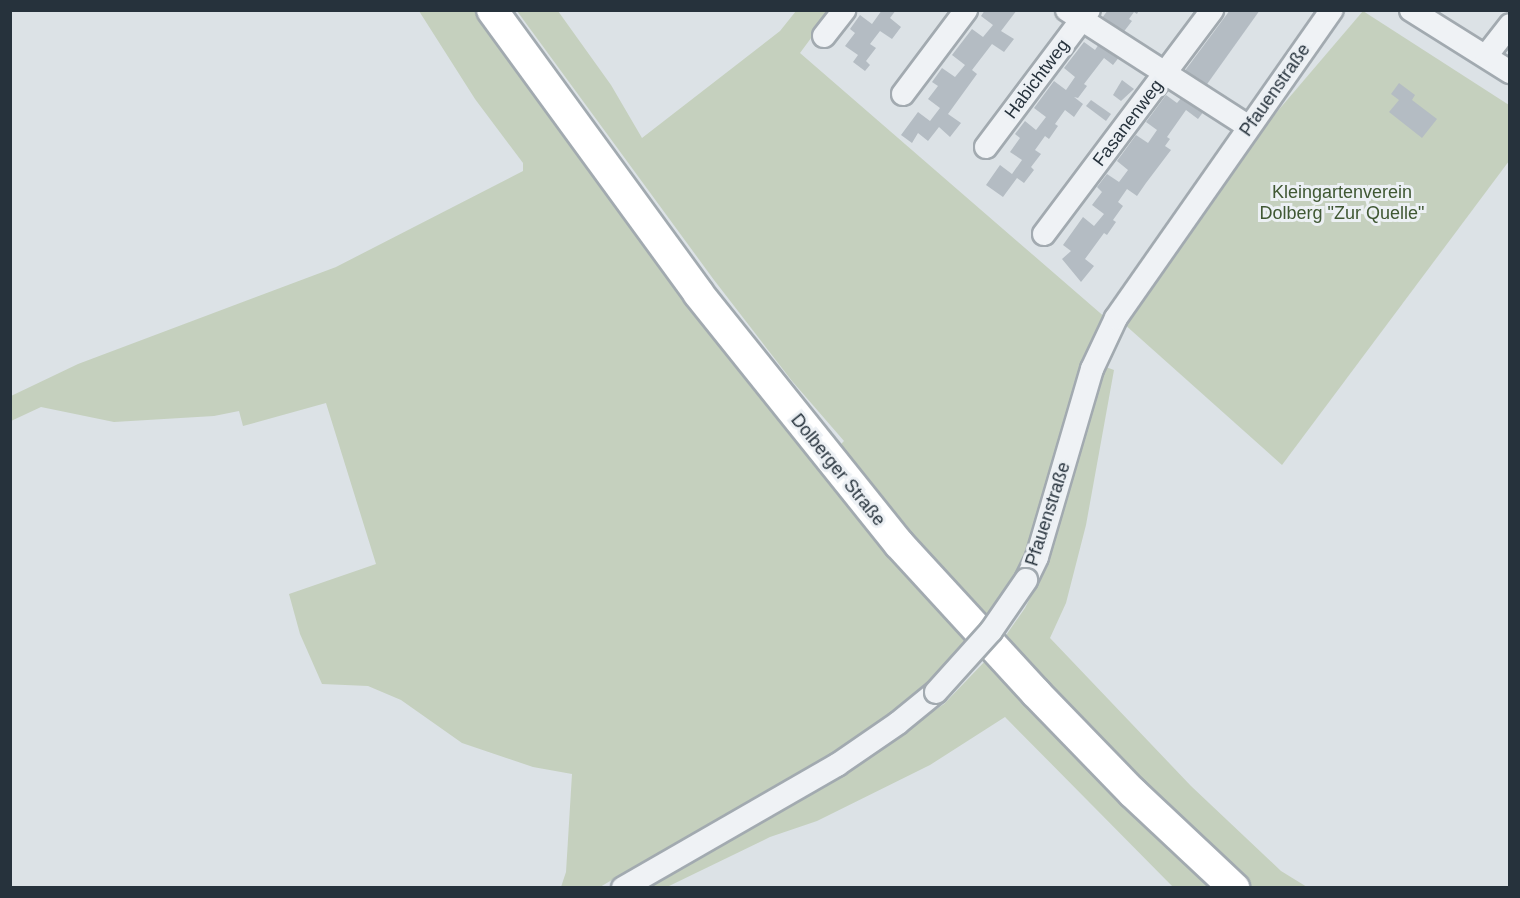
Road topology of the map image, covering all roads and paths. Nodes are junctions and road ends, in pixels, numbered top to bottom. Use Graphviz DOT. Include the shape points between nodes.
graph roads {
  1 [pos="492,10"];
  2 [pos="844,10"];
  3 [pos="966,10"];
  4 [pos="1212,10"];
  5 [pos="1332,10"];
  6 [pos="1411,10"];
  7 [pos="1079,14"];
  8 [pos="1509,25"];
  9 [pos="824,36"];
  10 [pos="1486,56"];
  11 [pos="1509,72"];
  12 [pos="1165,74"];
  13 [pos="903,94"];
  14 [pos="1249,126"];
  15 [pos="986,147"];
  16 [pos="1044,234"];
  17 [pos="623,888"];
  18 [pos="1234,888"];
  1 -- 18 [label="main road, Dolberger Straße" via="698,293 899,544 1036,693"];
  2 -- 9 [label="street"];
  3 -- 13 [label="street"];
  4 -- 12 [label="street, Fasanenweg"];
  5 -- 14 [label="street, Pfauenstraße"];
  6 -- 10 [label="street"];
  7 -- 12 [label="street"];
  7 -- 15 [label="street, Habichtweg"];
  8 -- 10 [label="street"];
  10 -- 11 [label="street"];
  12 -- 14 [label="street"];
  12 -- 16 [label="street, Fasanenweg"];
  14 -- 17 [label="street, Pfauenstraße, bridge" via="1116,318 1092,369 1037,557 992,631 936,692 898,723 837,765"];
}
